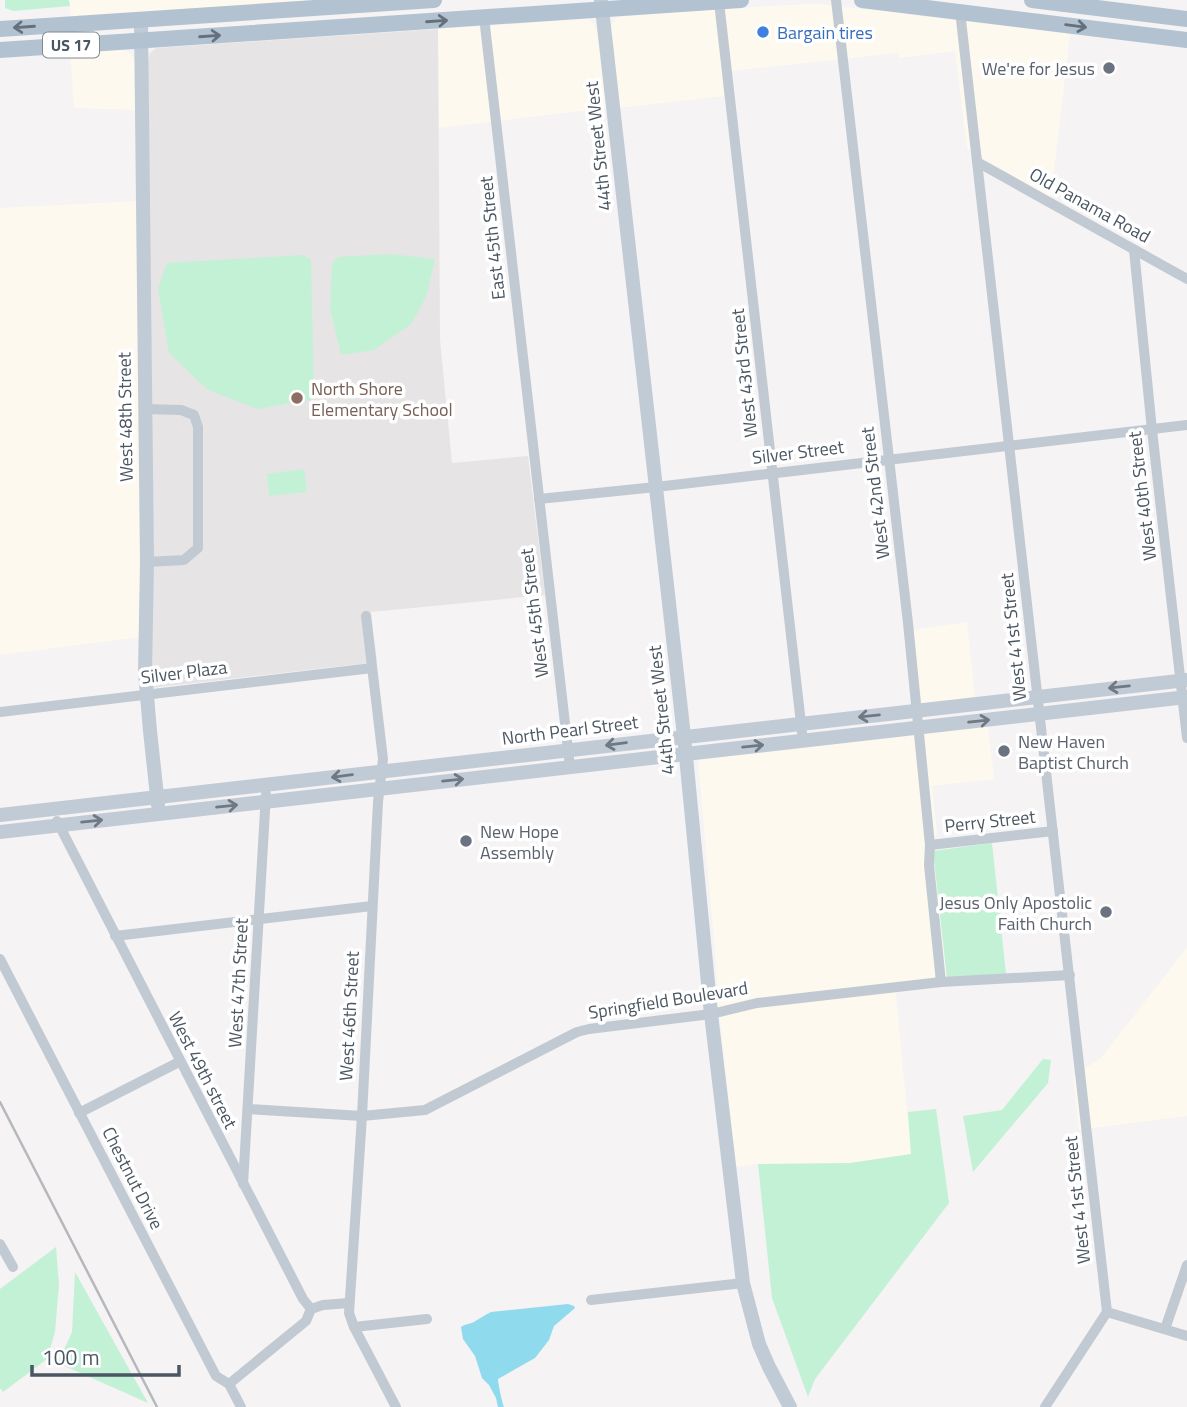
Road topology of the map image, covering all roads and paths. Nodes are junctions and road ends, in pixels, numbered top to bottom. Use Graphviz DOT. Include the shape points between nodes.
graph roads {
  1 [pos="434,0"];
  2 [pos="741,0"];
  3 [pos="836,0"];
  4 [pos="862,0"];
  5 [pos="1032,0"];
  6 [pos="719,2"];
  7 [pos="602,4"];
  8 [pos="1132,6"];
  9 [pos="1103,9"];
  10 [pos="960,11"];
  11 [pos="484,17"];
  12 [pos="141,19"];
  13 [pos="1187,19"];
  14 [pos="0,29"];
  15 [pos="142,40"];
  16 [pos="1187,40"];
  17 [pos="0,50"];
  18 [pos="977,162"];
  19 [pos="1134,250"];
  20 [pos="1187,279"];
  21 [pos="144,409"];
  22 [pos="1187,425"];
  23 [pos="1152,430"];
  24 [pos="1009,446"];
  25 [pos="534,455"];
  26 [pos="889,459"];
  27 [pos="772,473"];
  28 [pos="656,487"];
  29 [pos="539,499"];
  30 [pos="147,562"];
  31 [pos="366,616"];
  32 [pos="372,668"];
  33 [pos="1184,680"];
  34 [pos="146,695"];
  35 [pos="1038,696"];
  36 [pos="1185,698"];
  37 [pos="916,710"];
  38 [pos="0,712"];
  39 [pos="1040,714"];
  40 [pos="801,723"];
  41 [pos="918,728"];
  42 [pos="684,736"];
  43 [pos="1187,738"];
  44 [pos="803,741"];
  45 [pos="568,750"];
  46 [pos="686,754"];
  47 [pos="570,767"];
  48 [pos="381,771"];
  49 [pos="267,785"];
  50 [pos="379,789"];
  51 [pos="158,797"];
  52 [pos="266,802"];
  53 [pos="51,809"];
  54 [pos="159,814"];
  55 [pos="0,815"];
  56 [pos="58,825"];
  57 [pos="1053,831"];
  58 [pos="0,832"];
  59 [pos="930,845"];
  60 [pos="372,906"];
  61 [pos="259,919"];
  62 [pos="115,936"];
  63 [pos="0,958"];
  64 [pos="1070,975"];
  65 [pos="941,982"];
  66 [pos="711,1014"];
  67 [pos="179,1062"];
  68 [pos="248,1109"];
  69 [pos="79,1112"];
  70 [pos="362,1116"];
  71 [pos="243,1184"];
  72 [pos="0,1244"];
  73 [pos="1187,1265"];
  74 [pos="13,1268"];
  75 [pos="743,1283"];
  76 [pos="591,1300"];
  77 [pos="349,1303"];
  78 [pos="311,1309"];
  79 [pos="1107,1312"];
  80 [pos="426,1318"];
  81 [pos="354,1327"];
  82 [pos="1165,1329"];
  83 [pos="1187,1336"];
  84 [pos="229,1384"];
  85 [pos="241,1407"];
  86 [pos="396,1407"];
  87 [pos="790,1407"];
  88 [pos="1045,1407"];
  1 -- 12 [label="main road, US 17"];
  2 -- 6 [label="main road, US 17"];
  3 -- 26 [label="street, West 42nd Street"];
  4 -- 10 [label="main road"];
  5 -- 9 [label="main road"];
  6 -- 7 [label="main road, US 17"];
  6 -- 27 [label="street, West 43rd Street"];
  7 -- 11 [label="main road, US 17"];
  7 -- 28 [label="street, 44th Street West"];
  8 -- 9 [label="main road"];
  8 -- 13 [label="main road"];
  9 -- 10 [label="main road" via="1047,11 975,4"];
  10 -- 16 [label="main road, one-way"];
  10 -- 18 [label="street, West 41st Street"];
  15 -- 11 [label="main road, US 17, one-way"];
  11 -- 25 [label="street, East 45th Street"];
  12 -- 14 [label="main road, US 17, one-way"];
  12 -- 15 [label="street, West 48th Street"];
  15 -- 17 [label="main road, US 17"];
  15 -- 21 [label="street, West 48th Street"];
  18 -- 19 [label="street, Old Panama Road"];
  18 -- 24 [label="street, West 41st Street"];
  19 -- 20 [label="street, Old Panama Road"];
  19 -- 23 [label="street, West 40th Street"];
  21 -- 30 [label="street, West 48th Street"];
  21 -- 30 [label="street" via="181,410 194,415 198,427 198,548 184,560"];
  22 -- 23 [label="street, Silver Street"];
  23 -- 24 [label="street, Silver Street"];
  23 -- 33 [label="street, West 40th Street"];
  24 -- 26 [label="street, Silver Street"];
  24 -- 35 [label="street, West 41st Street"];
  25 -- 29 [label="street, West 45th Street"];
  26 -- 27 [label="street, Silver Street"];
  26 -- 37 [label="street, West 42nd Street"];
  27 -- 28 [label="street, Silver Street"];
  27 -- 40 [label="street, West 43rd Street"];
  28 -- 29 [label="street, Silver Street"];
  28 -- 42 [label="street, 44th Street West"];
  29 -- 45 [label="street, West 45th Street"];
  30 -- 34 [label="street, West 48th Street"];
  31 -- 32 [label="street, West 46th Street"];
  32 -- 34 [label="street, Silver Plaza"];
  32 -- 48 [label="street, West 46th Street"];
  33 -- 35 [label="street, North Pearl Street, one-way"];
  33 -- 36 [label="street, West 40th Street"];
  34 -- 38 [label="street, Silver Plaza"];
  34 -- 51 [label="street, West 48th Street"];
  35 -- 37 [label="street, North Pearl Street"];
  35 -- 39 [label="street, West 41st Street"];
  36 -- 39 [label="street, North Pearl Street"];
  36 -- 43 [label="street, West 40th Street"];
  37 -- 40 [label="street, North Pearl Street, one-way"];
  37 -- 41 [label="street, West 42nd Street"];
  41 -- 39 [label="street, North Pearl Street, one-way"];
  39 -- 57 [label="street, West 41st Street"];
  40 -- 42 [label="street, North Pearl Street"];
  40 -- 44 [label="street, West 43rd Street"];
  41 -- 44 [label="street, North Pearl Street"];
  41 -- 59 [label="street, West 42nd Street"];
  42 -- 45 [label="street, North Pearl Street, one-way"];
  42 -- 46 [label="street, 44th Street West"];
  46 -- 44 [label="street, North Pearl Street, one-way"];
  45 -- 47 [label="street, West 45th Street"];
  45 -- 48 [label="street, North Pearl Street"];
  46 -- 47 [label="street, North Pearl Street"];
  46 -- 66 [label="street, 44th Street West"];
  50 -- 47 [label="street, North Pearl Street, one-way"];
  48 -- 49 [label="street, North Pearl Street, one-way"];
  48 -- 50 [label="street, West 46th Street"];
  49 -- 51 [label="street, North Pearl Street"];
  49 -- 52 [label="street, West 47th Street"];
  50 -- 52 [label="street, North Pearl Street"];
  50 -- 60 [label="street, West 46th Street"];
  51 -- 53 [label="street, North Pearl Street"];
  51 -- 54 [label="street, West 48th Street"];
  54 -- 52 [label="street, North Pearl Street, one-way"];
  52 -- 61 [label="street, West 47th Street"];
  53 -- 55 [label="street, North Pearl Street"];
  53 -- 56 [label="street, West 49th street"];
  56 -- 54 [label="street, North Pearl Street, one-way"];
  56 -- 58 [label="street, North Pearl Street"];
  56 -- 62 [label="street, West 49th street"];
  57 -- 59 [label="street, Perry Street"];
  57 -- 64 [label="street, West 41st Street"];
  59 -- 65 [label="street, West 42nd Street"];
  60 -- 61 [label="street"];
  60 -- 70 [label="street, West 46th Street"];
  61 -- 62 [label="street"];
  61 -- 68 [label="street, West 47th Street"];
  62 -- 67 [label="street, West 49th street"];
  63 -- 69 [label="street, Chestnut Drive"];
  64 -- 65 [label="street, Springfield Boulevard"];
  64 -- 79 [label="street, West 41st Street"];
  65 -- 66 [label="street, Springfield Boulevard" via="757,1003"];
  66 -- 70 [label="street, Springfield Boulevard" via="578,1032 425,1110"];
  66 -- 75 [label="street, 44th Street West"];
  67 -- 69 [label="street"];
  67 -- 71 [label="street, West 49th street"];
  68 -- 70 [label="street, Springfield Boulevard"];
  68 -- 71 [label="street, West 47th Street"];
  69 -- 84 [label="street, Chestnut Drive" via="216,1376"];
  70 -- 77 [label="street, West 46th Street"];
  71 -- 78 [label="street, West 49th street"];
  72 -- 74 [label="street"];
  73 -- 82 [label="street"];
  75 -- 76 [label="street"];
  75 -- 87 [label="street, 44th Street West" via="759,1343"];
  77 -- 78 [label="street"];
  77 -- 81 [label="street, West 46th Street"];
  78 -- 84 [label="street" via="306,1321"];
  79 -- 82 [label="street"];
  79 -- 88 [label="street"];
  80 -- 81 [label="street"];
  81 -- 86 [label="street, West 46th Street"];
  82 -- 83 [label="street"];
  84 -- 85 [label="street, Chestnut Drive"];
}
